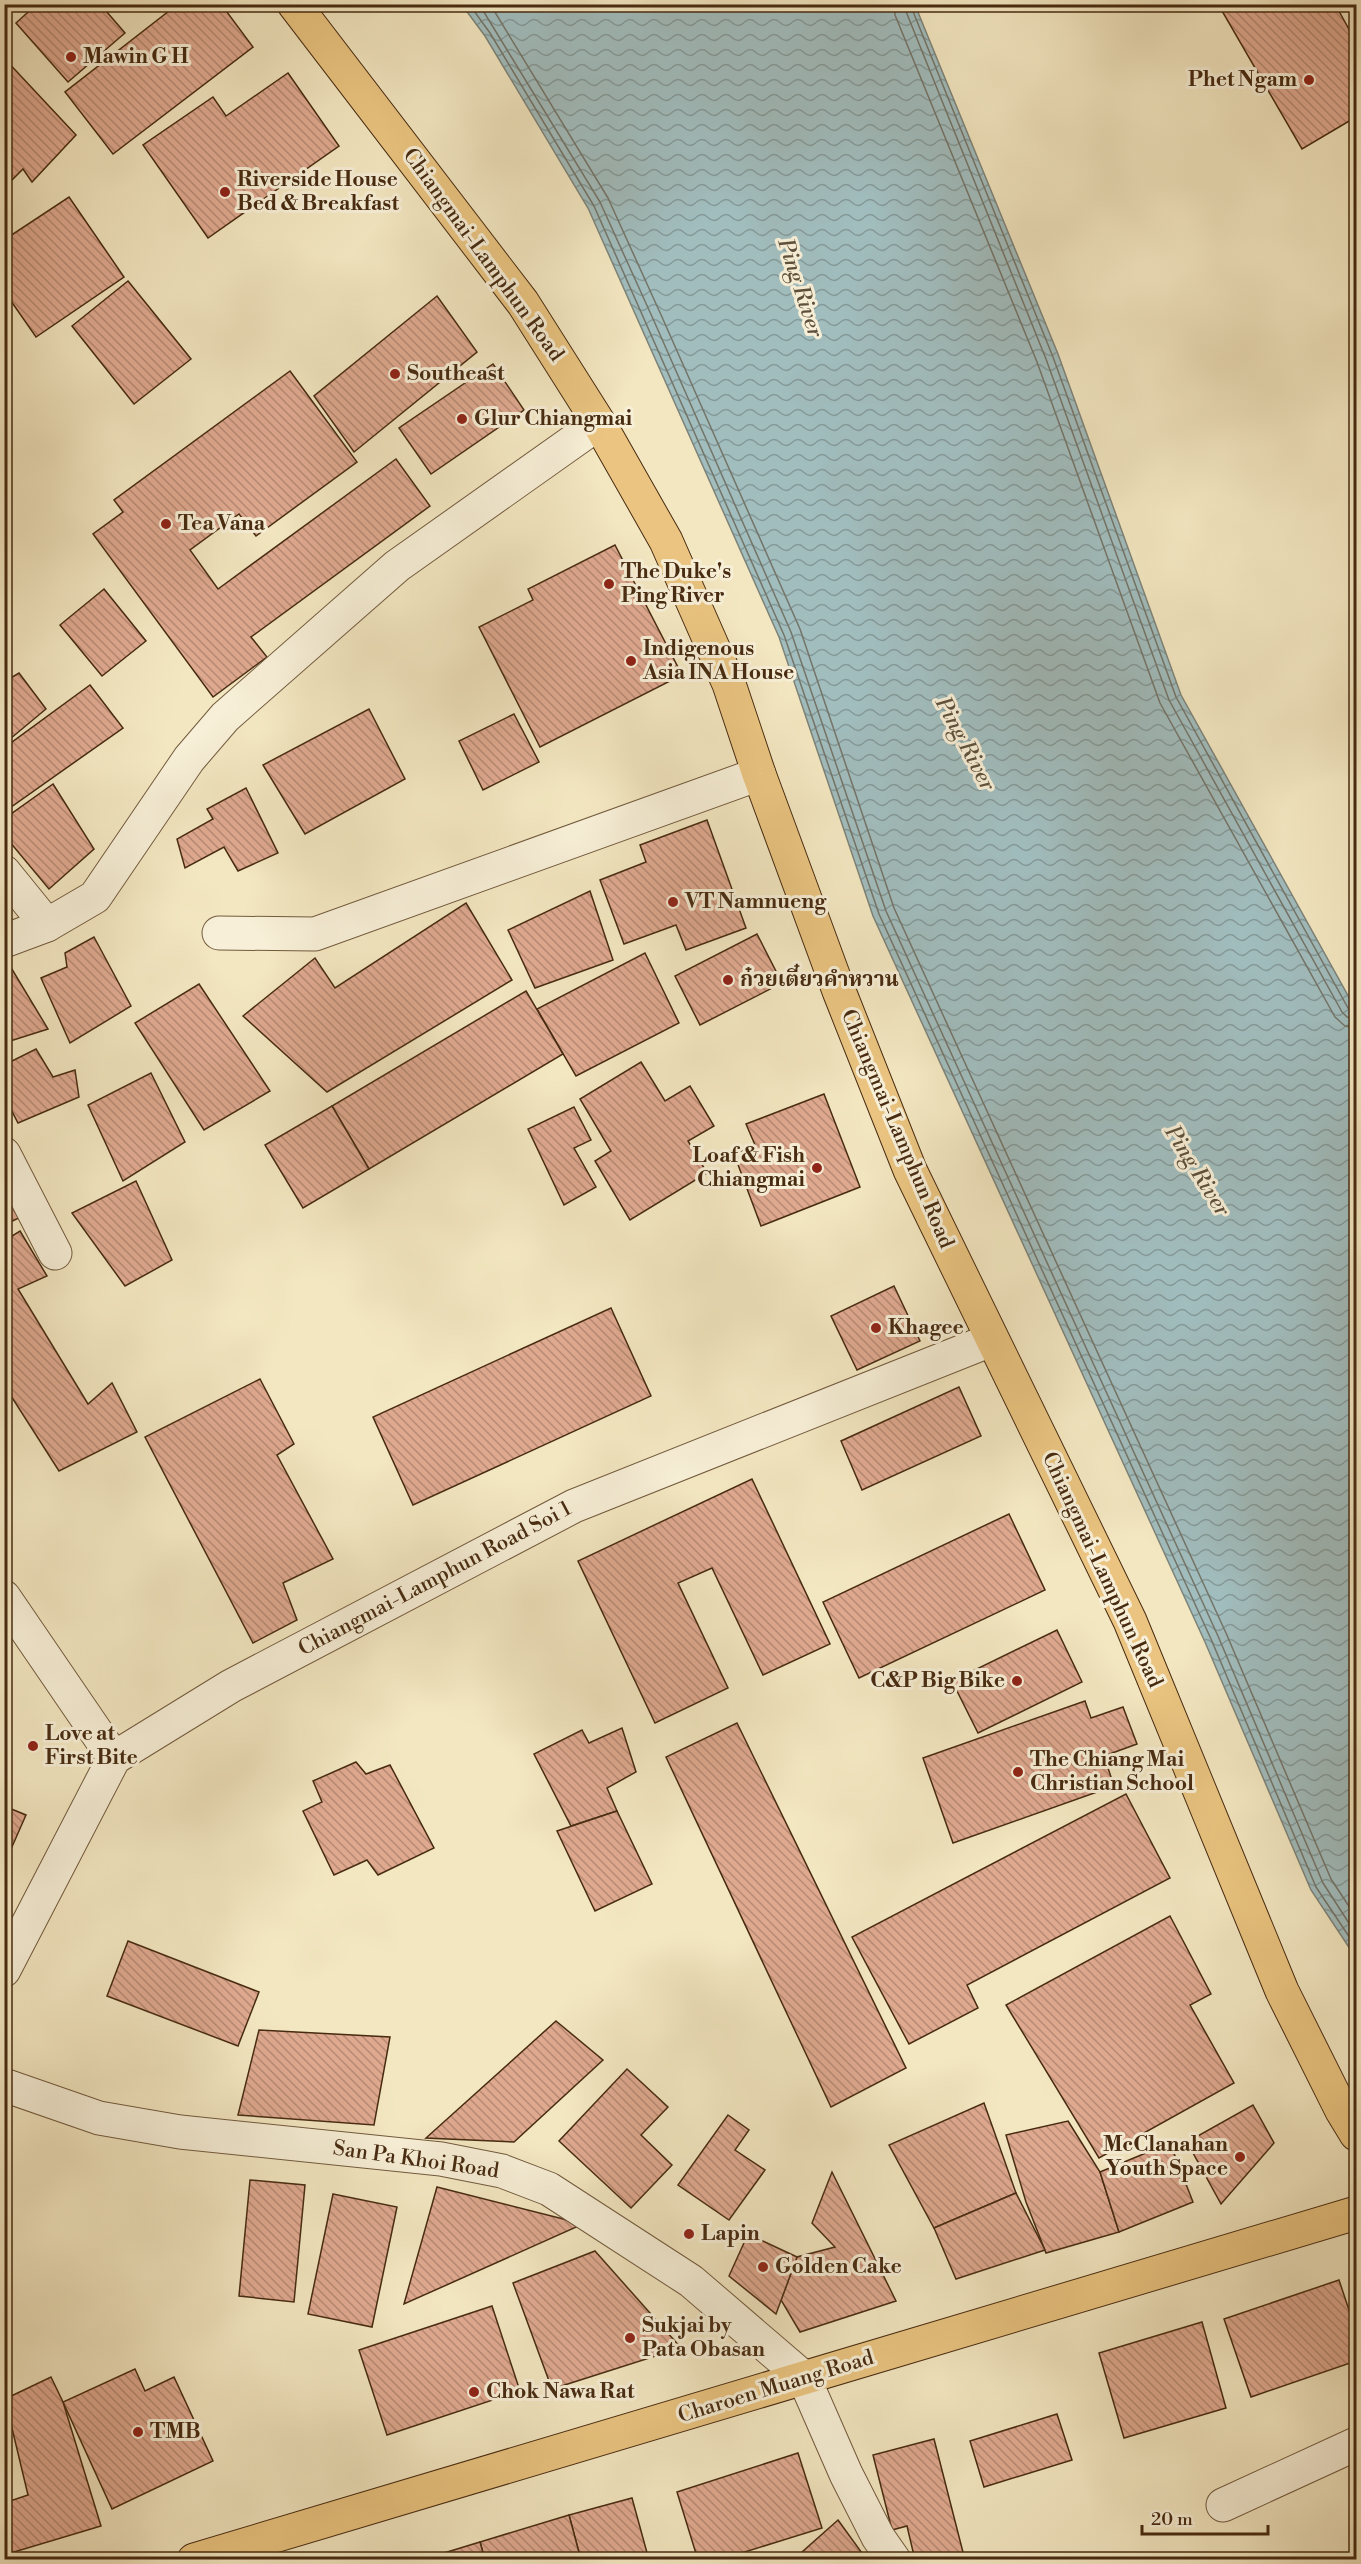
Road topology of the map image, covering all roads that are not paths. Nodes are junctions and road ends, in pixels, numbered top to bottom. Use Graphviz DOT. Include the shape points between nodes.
graph roads {
  1 [pos="294,4"];
  2 [pos="599,423"];
  3 [pos="759,774"];
  4 [pos="4,872"];
  5 [pos="47,925"];
  6 [pos="219,933"];
  7 [pos="4,941"];
  8 [pos="4,1154"];
  9 [pos="55,1253"];
  10 [pos="991,1340"];
  11 [pos="4,1597"];
  12 [pos="114,1758"];
  13 [pos="15,1928"];
  14 [pos="4,1970"];
  15 [pos="4,2085"];
  16 [pos="1356,2134"];
  17 [pos="1356,2213"];
  18 [pos="804,2378"];
  19 [pos="1356,2444"];
  20 [pos="1223,2505"];
  21 [pos="194,2559"];
  22 [pos="894,2559"];
  1 -- 2 [label="main road, Chiangmai-Lamphun Road" via="523,303"];
  2 -- 3 [label="main road, Chiangmai-Lamphun Road" via="666,541 729,684"];
  2 -- 5 [label="street" via="397,566 225,717 189,759 95,897"];
  3 -- 6 [label="street" via="315,934"];
  3 -- 10 [label="main road, Chiangmai-Lamphun Road" via="910,1170"];
  4 -- 5 [label="street"];
  5 -- 7 [label="street"];
  8 -- 9 [label="street"];
  10 -- 12 [label="street, Chiangmai-Lamphun Road Soi 1" via="574,1506 231,1686"];
  10 -- 16 [label="main road, Chiangmai-Lamphun Road" via="1130,1621 1282,1990"];
  11 -- 12 [label="street"];
  12 -- 13 [label="street"];
  13 -- 14 [label="street"];
  15 -- 18 [label="street, San Pa Khoi Road" via="99,2118 168,2130 441,2159 502,2170 549,2189 691,2281"];
  17 -- 18 [label="main road, Charoen Muang Road"];
  18 -- 21 [label="main road, Charoen Muang Road"];
  18 -- 22 [label="street" via="846,2475"];
  19 -- 20 [label="street"];
}
